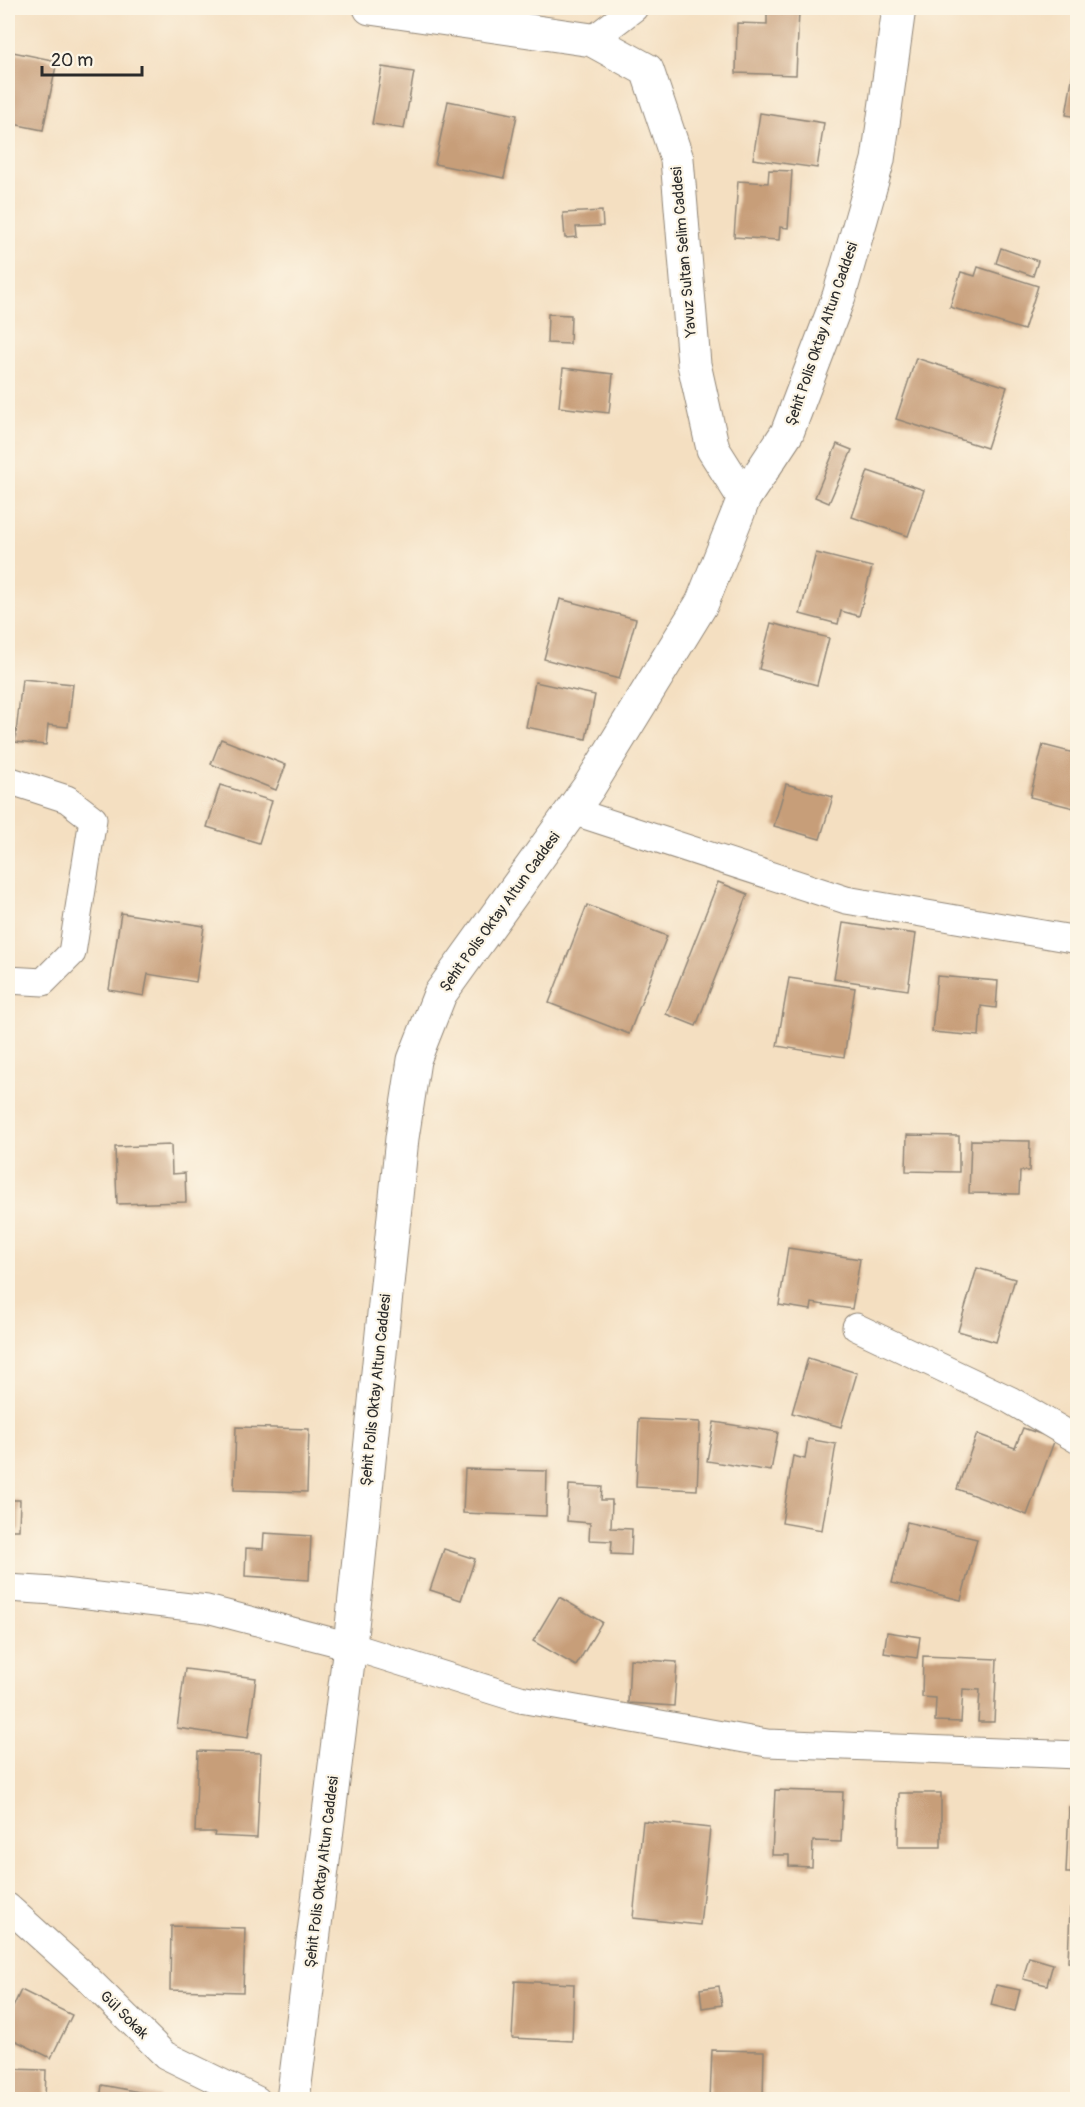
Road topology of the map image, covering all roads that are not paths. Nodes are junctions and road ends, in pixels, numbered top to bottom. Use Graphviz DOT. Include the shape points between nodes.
graph roads {
  1 [pos="370,8"];
  2 [pos="634,8"];
  3 [pos="899,8"];
  4 [pos="592,40"];
  5 [pos="744,498"];
  6 [pos="8,780"];
  7 [pos="572,811"];
  8 [pos="1077,940"];
  9 [pos="8,980"];
  10 [pos="856,1327"];
  11 [pos="1077,1440"];
  12 [pos="8,1588"];
  13 [pos="350,1646"];
  14 [pos="1077,1755"];
  15 [pos="8,1907"];
  16 [pos="257,2100"];
  17 [pos="293,2100"];
  1 -- 4 [label="street, Yavuz Sultan Selim Caddesi"];
  2 -- 4 [label="street"];
  3 -- 5 [label="street, Şehit Polis Oktay Altun Caddesi" via="878,160 838,296 788,433"];
  4 -- 5 [label="street, Yavuz Sultan Selim Caddesi" via="647,70 677,159 694,364 713,449"];
  5 -- 7 [label="street, Şehit Polis Oktay Altun Caddesi" via="702,603"];
  6 -- 9 [label="street" via="67,799 93,819 72,953 43,982"];
  7 -- 8 [label="street" via="846,900"];
  7 -- 13 [label="street, Şehit Polis Oktay Altun Caddesi" via="440,994 414,1060 402,1138"];
  10 -- 11 [label="street" via="1010,1400"];
  12 -- 13 [label="street" via="207,1609"];
  13 -- 14 [label="street" via="520,1699 767,1743"];
  13 -- 17 [label="street, Şehit Polis Oktay Altun Caddesi"];
  15 -- 16 [label="street, Gül Sokak" via="165,2055"];
}
